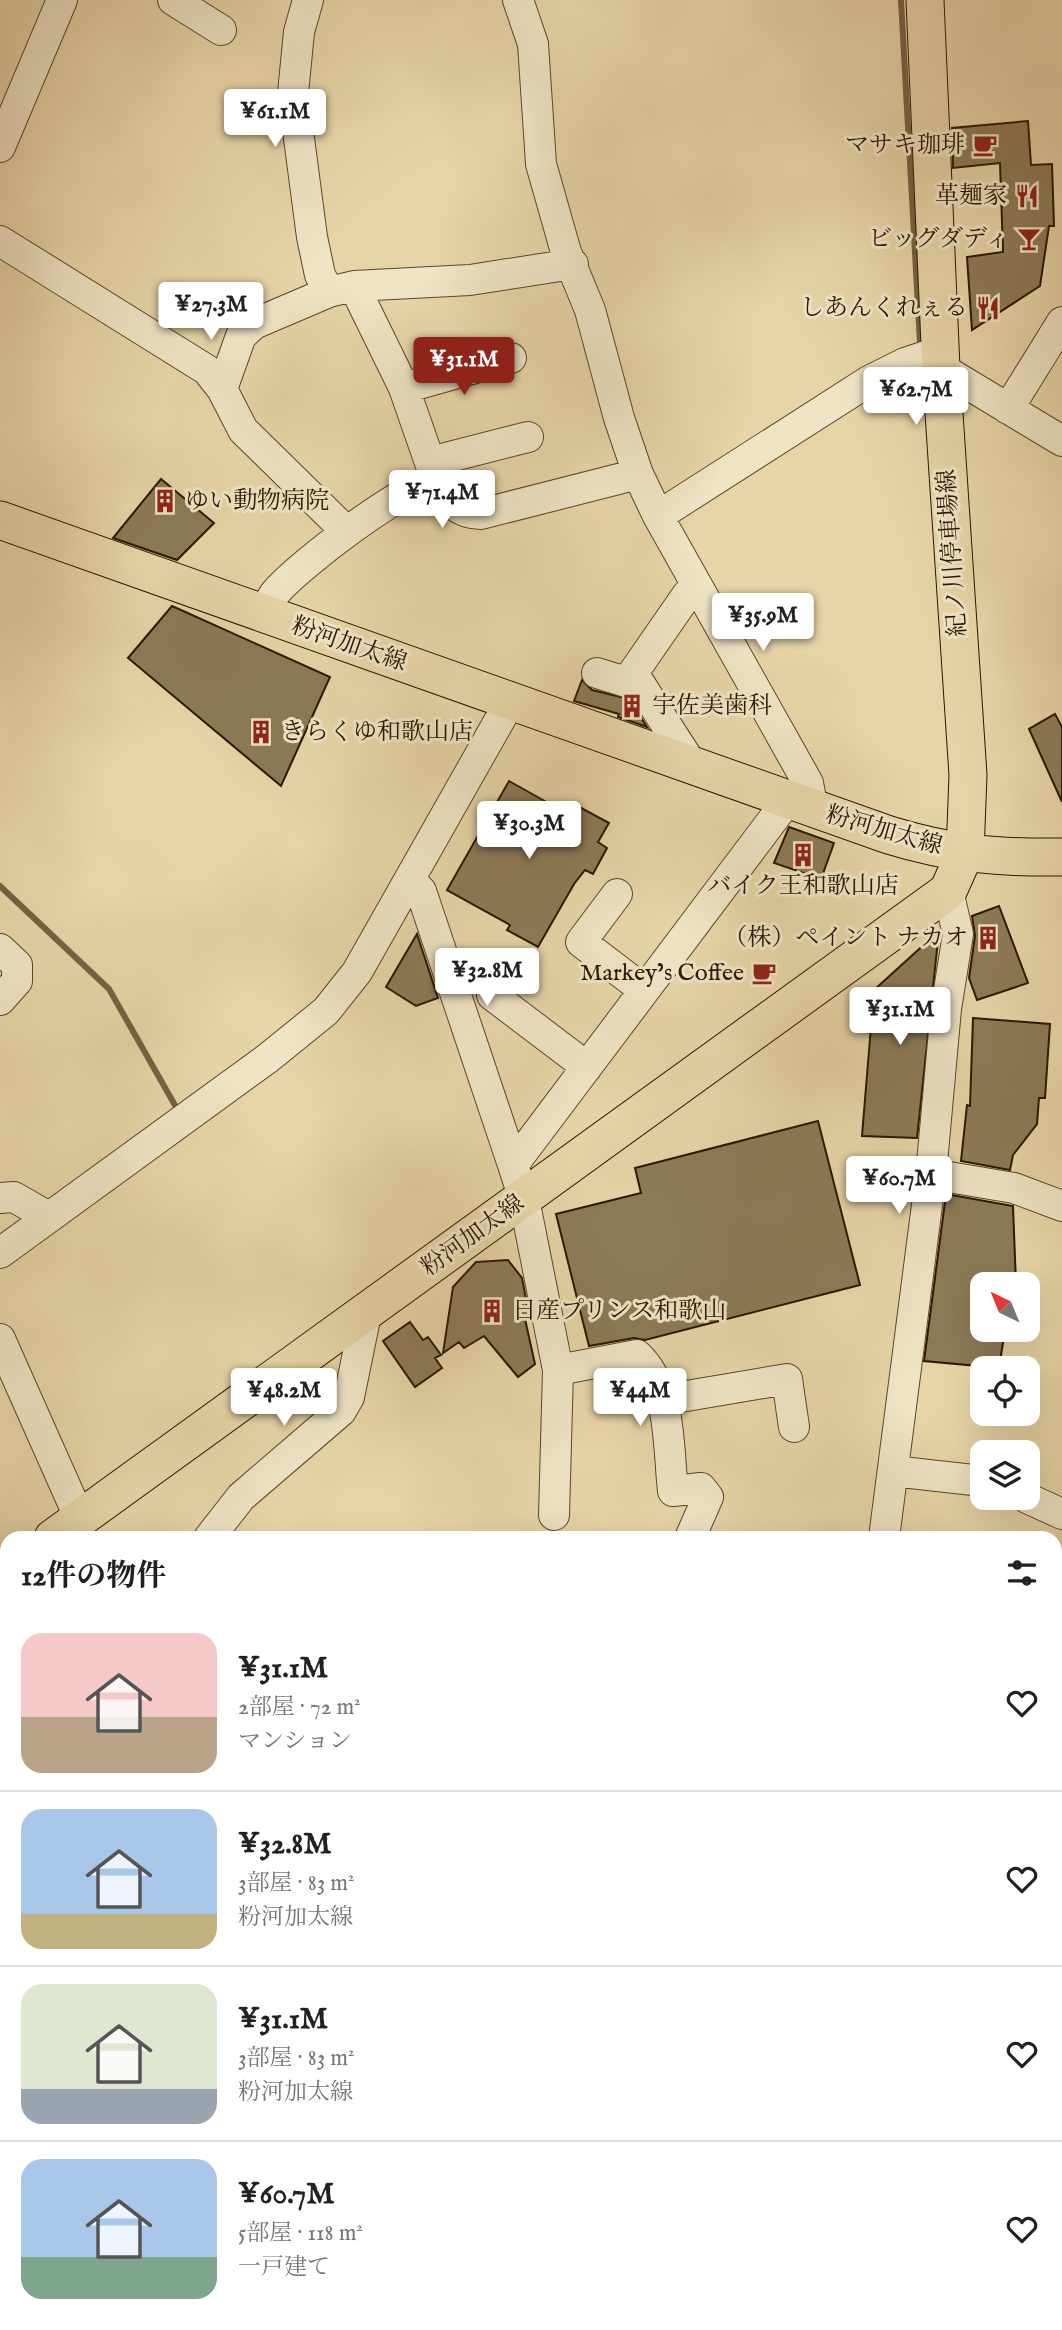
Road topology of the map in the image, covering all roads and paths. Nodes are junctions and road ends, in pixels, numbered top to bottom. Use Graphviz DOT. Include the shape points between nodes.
graph roads {
  1 [pos="62,0"];
  2 [pos="173,0"];
  3 [pos="308,0"];
  4 [pos="518,0"];
  5 [pos="925,0"];
  6 [pos="221,30"];
  7 [pos="0,147"];
  8 [pos="0,241"];
  9 [pos="573,264"];
  10 [pos="342,289"];
  11 [pos="1062,322"];
  12 [pos="511,358"];
  13 [pos="941,359"];
  14 [pos="404,388"];
  15 [pos="222,389"];
  16 [pos="1008,409"];
  17 [pos="528,437"];
  18 [pos="1062,441"];
  19 [pos="433,471"];
  20 [pos="638,474"];
  21 [pos="658,516"];
  22 [pos="0,520"];
  23 [pos="347,532"];
  24 [pos="698,588"];
  25 [pos="264,616"];
  26 [pos="597,673"];
  27 [pos="633,673"];
  28 [pos="511,699"];
  29 [pos="692,765"];
  30 [pos="800,806"];
  31 [pos="965,853"];
  32 [pos="1062,857"];
  33 [pos="410,880"];
  34 [pos="948,891"];
  35 [pos="617,894"];
  36 [pos="0,949"];
  37 [pos="644,990"];
  38 [pos="492,995"];
  39 [pos="0,1000"];
  40 [pos="586,1067"];
  41 [pos="930,1174"];
  42 [pos="518,1182"];
  43 [pos="0,1198"];
  44 [pos="1062,1206"];
  45 [pos="47,1216"];
  46 [pos="0,1252"];
  47 [pos="366,1314"];
  48 [pos="0,1339"];
  49 [pos="558,1370"];
  50 [pos="663,1400"];
  51 [pos="794,1427"];
  52 [pos="892,1471"];
  53 [pos="970,1480"];
  54 [pos="1040,1504"];
  55 [pos="1062,1514"];
  56 [pos="554,1515"];
  57 [pos="66,1528"];
  58 [pos="214,1531"];
  59 [pos="693,1531"];
  60 [pos="885,1531"];
  1 -- 7 [label="street"];
  2 -- 6 [label="street"];
  3 -- 10 [label="street" via="299,32 293,93 320,275"];
  4 -- 9 [label="street" via="533,44 541,164"];
  5 -- 13 [label="main road, 紀ノ川停車場線"];
  8 -- 15 [label="street" via="207,370"];
  9 -- 10 [label="street" via="470,280"];
  9 -- 20 [label="street"];
  10 -- 14 [label="street"];
  10 -- 15 [label="street" via="254,324 241,336"];
  11 -- 16 [label="street"];
  12 -- 14 [label="street"];
  13 -- 16 [label="street"];
  13 -- 21 [label="street" via="869,381"];
  13 -- 31 [label="main road, 紀ノ川停車場線" via="968,775"];
  14 -- 19 [label="street"];
  15 -- 23 [label="street" via="243,430"];
  16 -- 18 [label="street"];
  17 -- 19 [label="street"];
  19 -- 20 [label="street" via="455,509 466,514"];
  19 -- 23 [label="street"];
  20 -- 21 [label="street"];
  21 -- 24 [label="street"];
  22 -- 25 [label="main road, 粉河加太線"];
  23 -- 25 [label="street" via="275,592"];
  24 -- 27 [label="street" via="687,595"];
  24 -- 30 [label="street" via="808,783"];
  25 -- 28 [label="main road, 粉河加太線"];
  26 -- 27 [label="street" via="626,682"];
  27 -- 29 [label="street"];
  28 -- 29 [label="main road, 粉河加太線"];
  28 -- 33 [label="street"];
  29 -- 30 [label="main road, 粉河加太線"];
  30 -- 31 [label="main road, 粉河加太線" via="925,846"];
  30 -- 37 [label="street"];
  31 -- 32 [label="main road"];
  31 -- 34 [label="main road, 粉河加太線"];
  33 -- 42 [label="street" via="421,891"];
  33 -- 45 [label="street" via="357,972 326,1011 268,1058"];
  34 -- 41 [label="street" via="958,934"];
  34 -- 42 [label="main road, 粉河加太線"];
  35 -- 37 [label="street" via="581,942"];
  36 -- 39 [label="street" via="17,965 17,981"];
  37 -- 40 [label="street"];
  38 -- 40 [label="street"];
  40 -- 42 [label="street"];
  41 -- 44 [label="street" via="1014,1188"];
  41 -- 52 [label="street"];
  42 -- 47 [label="main road, 粉河加太線"];
  42 -- 49 [label="street"];
  43 -- 45 [label="street" via="14,1197"];
  45 -- 46 [label="street"];
  47 -- 57 [label="main road, 粉河加太線"];
  47 -- 58 [label="street" via="349,1397 341,1411 241,1497"];
  48 -- 57 [label="street"];
  49 -- 50 [label="street" via="637,1355 648,1365"];
  49 -- 56 [label="street"];
  50 -- 51 [label="street" via="787,1379"];
  50 -- 59 [label="street" via="673,1492 701,1488 708,1497"];
  52 -- 53 [label="street"];
  52 -- 60 [label="street"];
  54 -- 55 [label="street"];
}
